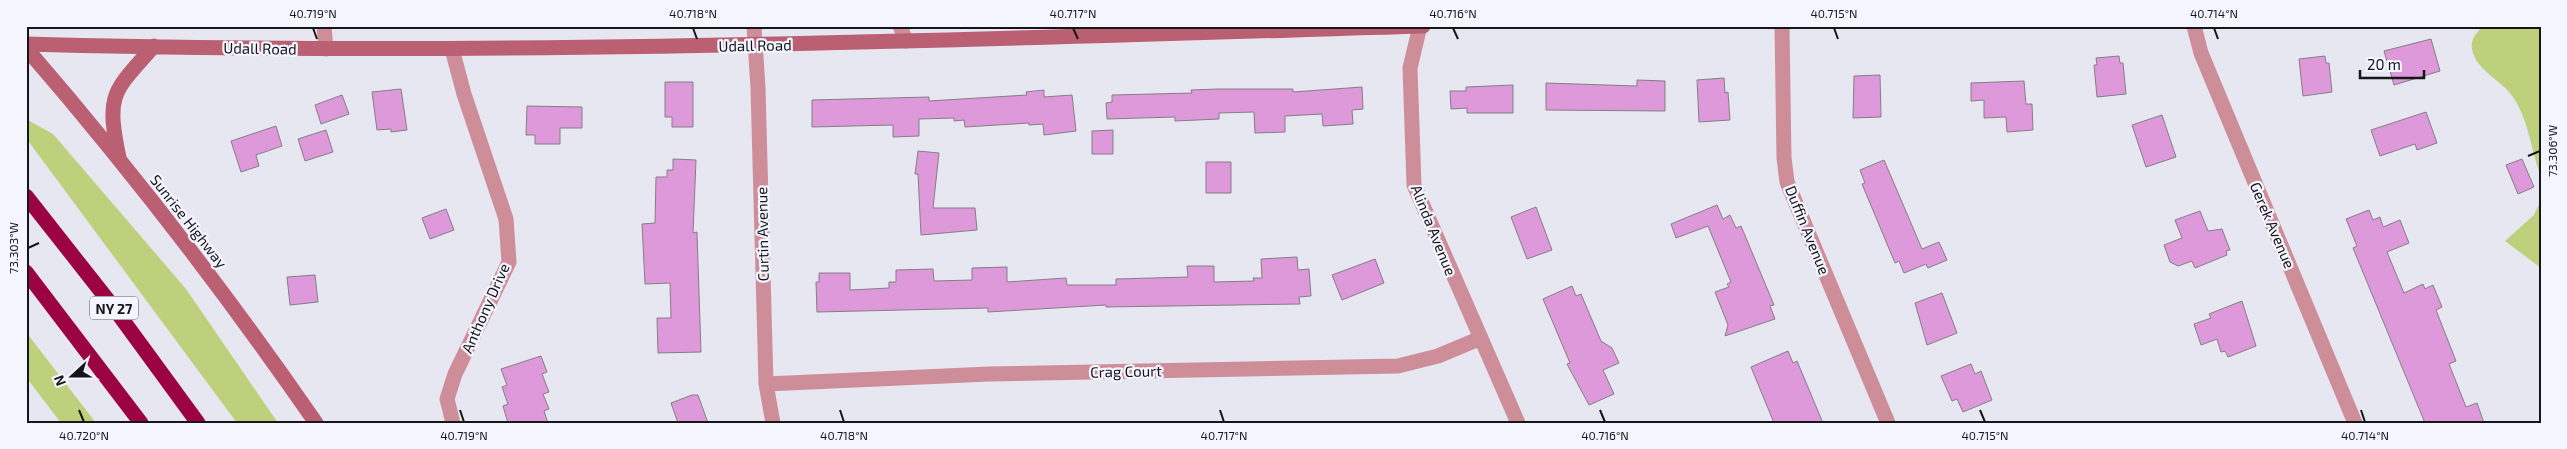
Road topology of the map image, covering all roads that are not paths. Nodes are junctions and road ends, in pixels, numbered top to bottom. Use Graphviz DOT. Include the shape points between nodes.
graph roads {
  1 [pos="324,26"];
  2 [pos="754,26"];
  3 [pos="900,26"];
  4 [pos="1421,26"];
  5 [pos="1782,26"];
  6 [pos="2194,26"];
  7 [pos="1096,31"];
  8 [pos="906,42"];
  9 [pos="756,45"];
  10 [pos="26,46"];
  11 [pos="154,46"];
  12 [pos="326,49"];
  13 [pos="452,49"];
  14 [pos="120,162"];
  15 [pos="26,196"];
  16 [pos="26,272"];
  17 [pos="1481,338"];
  18 [pos="766,384"];
  19 [pos="140,423"];
  20 [pos="198,423"];
  21 [pos="316,423"];
  22 [pos="453,423"];
  23 [pos="772,423"];
  24 [pos="1518,423"];
  25 [pos="1888,423"];
  26 [pos="2356,423"];
  1 -- 12 [label="street"];
  2 -- 9 [label="street, Curtin Avenue"];
  3 -- 8 [label="street"];
  4 -- 7 [label="main road, Udall Road"];
  4 -- 17 [label="street, Alinda Avenue" via="1410,68 1414,185"];
  5 -- 25 [label="street, Duffin Avenue" via="1784,158 1788,182"];
  6 -- 26 [label="street, Gerek Avenue" via="2200,53"];
  7 -- 8 [label="main road, Udall Road"];
  8 -- 9 [label="main road, Udall Road"];
  9 -- 13 [label="main road, Udall Road"];
  9 -- 18 [label="street, Curtin Avenue"];
  10 -- 11 [label="main road, Udall Road"];
  10 -- 14 [label="main road, Sunrise Highway"];
  11 -- 12 [label="main road, Udall Road"];
  11 -- 14 [label="main road" via="126,78 113,99 111,119"];
  12 -- 13 [label="main road, Udall Road"];
  13 -- 22 [label="street, Anthony Drive" via="506,219 508,262 455,374 447,399"];
  14 -- 21 [label="main road, Sunrise Highway" via="243,321"];
  15 -- 20 [label="highway, NY 27" via="111,304"];
  16 -- 19 [label="highway, NY 27"];
  17 -- 18 [label="street, Crag Court" via="1438,356 1398,366 989,374"];
  17 -- 24 [label="street, Alinda Avenue"];
  18 -- 23 [label="street, Curtin Avenue"];
}
